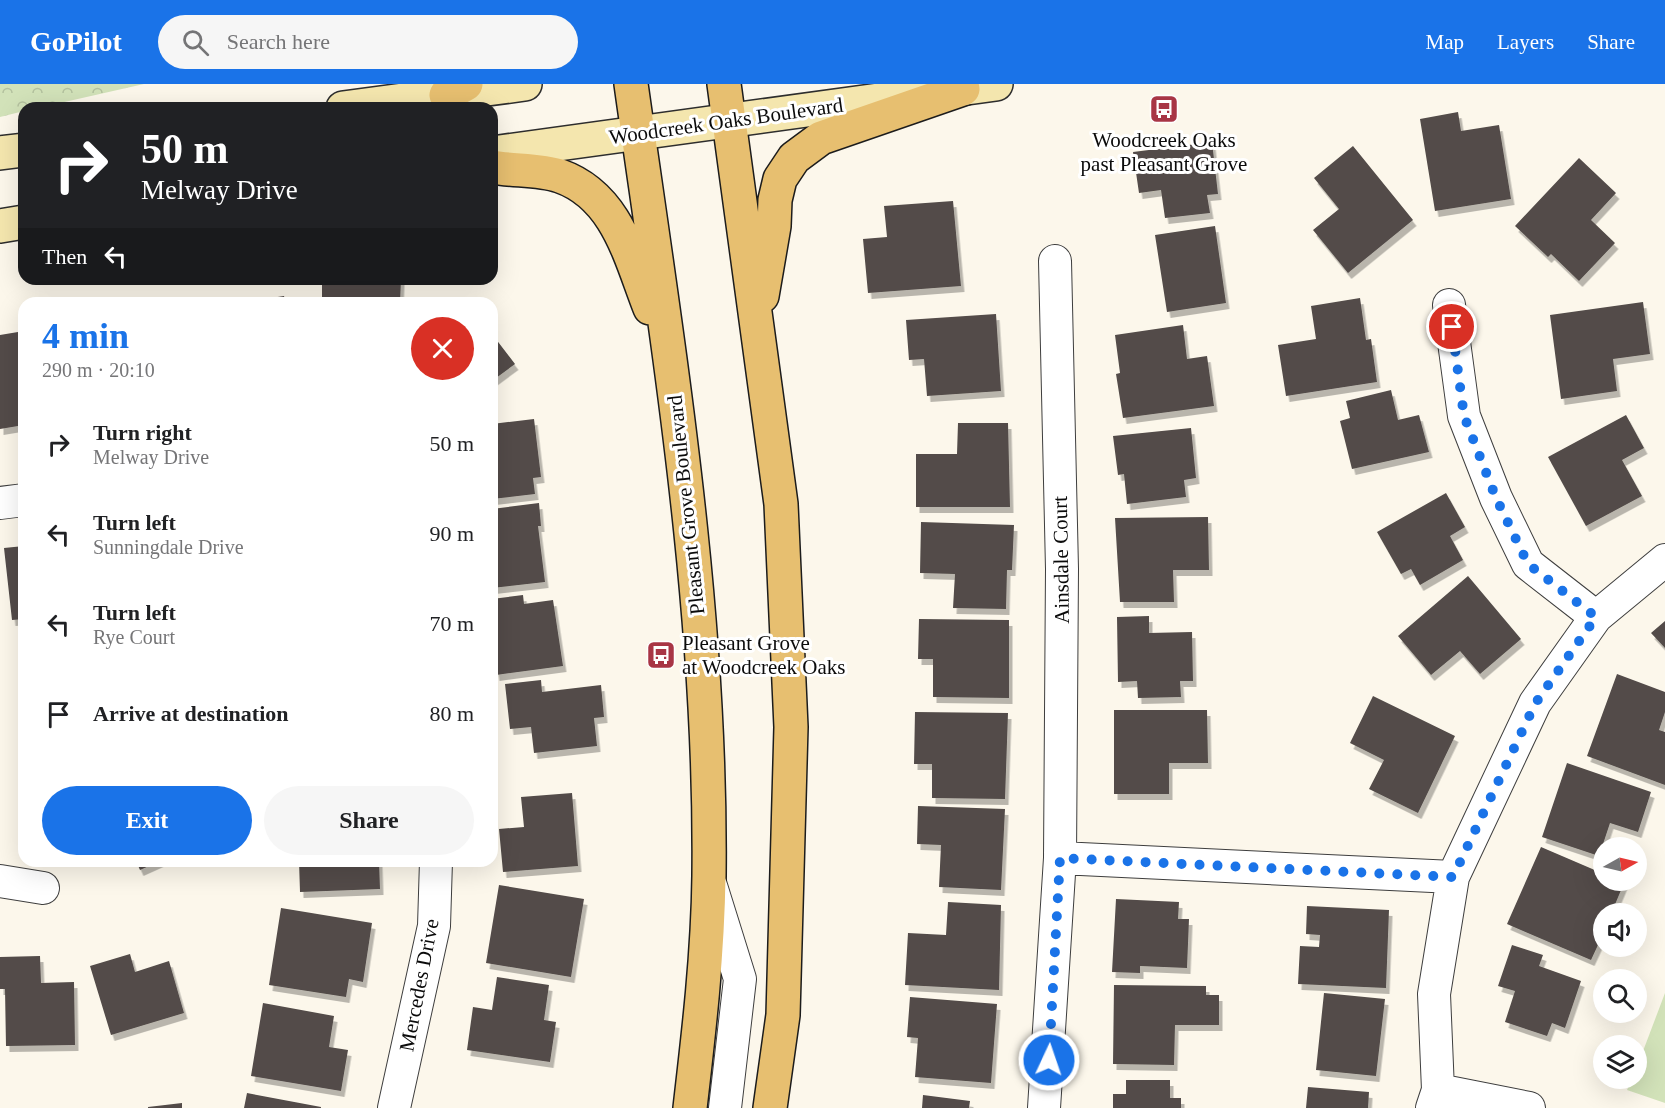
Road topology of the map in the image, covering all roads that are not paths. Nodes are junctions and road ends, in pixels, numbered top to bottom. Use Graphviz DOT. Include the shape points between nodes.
graph roads {
  1 [pos="525,84"];
  2 [pos="631,84"];
  3 [pos="724,84"];
  4 [pos="996,84"];
  5 [pos="963,88"];
  6 [pos="456,89"];
  7 [pos="379,102"];
  8 [pos="729,121"];
  9 [pos="638,133"];
  10 [pos="18,151"];
  11 [pos="498,152"];
  12 [pos="0,153"];
  13 [pos="498,168"];
  14 [pos="18,223"];
  15 [pos="0,226"];
  16 [pos="1055,261"];
  17 [pos="1449,305"];
  18 [pos="757,327"];
  19 [pos="670,359"];
  20 [pos="18,501"];
  21 [pos="0,503"];
  22 [pos="1665,560"];
  23 [pos="1596,617"];
  24 [pos="1060,858"];
  25 [pos="436,867"];
  26 [pos="1453,877"];
  27 [pos="709,879"];
  28 [pos="0,881"];
  29 [pos="43,888"];
  30 [pos="1435,1099"];
  31 [pos="394,1108"];
  32 [pos="690,1108"];
  33 [pos="725,1108"];
  34 [pos="770,1108"];
  35 [pos="1044,1108"];
  36 [pos="1529,1108"];
  1 -- 6 [label="main road"];
  2 -- 9 [label="main road, Pleasant Grove Boulevard"];
  3 -- 8 [label="main road"];
  4 -- 5 [label="main road, Woodcreek Oaks Boulevard"];
  5 -- 8 [label="main road, Woodcreek Oaks Boulevard"];
  5 -- 18 [label="main road" via="821,138 794,158 780,179 775,200"];
  6 -- 7 [label="main road"];
  8 -- 9 [label="main road, Woodcreek Oaks Boulevard"];
  8 -- 18 [label="main road"];
  9 -- 11 [label="main road, Woodcreek Oaks Boulevard"];
  9 -- 19 [label="main road, Pleasant Grove Boulevard"];
  10 -- 12 [label="main road"];
  13 -- 19 [label="main road" via="559,176 602,202 622,235"];
  14 -- 15 [label="main road"];
  16 -- 24 [label="street, Ainsdale Court" via="1062,568"];
  17 -- 23 [label="street" via="1464,416 1496,498 1528,564"];
  18 -- 34 [label="main road" via="781,504 791,727 783,1015"];
  19 -- 27 [label="main road, Pleasant Grove Boulevard" via="697,594 709,806"];
  20 -- 21 [label="street"];
  22 -- 23 [label="street"];
  23 -- 26 [label="street" via="1535,704"];
  24 -- 26 [label="street"];
  24 -- 35 [label="street, Ainsdale Court"];
  25 -- 31 [label="street, Mercedes Drive" via="434,926"];
  26 -- 30 [label="street" via="1434,994"];
  27 -- 32 [label="main road, Pleasant Grove Boulevard"];
  27 -- 33 [label="street" via="740,980"];
  28 -- 29 [label="street"];
  30 -- 36 [label="street"];
}
